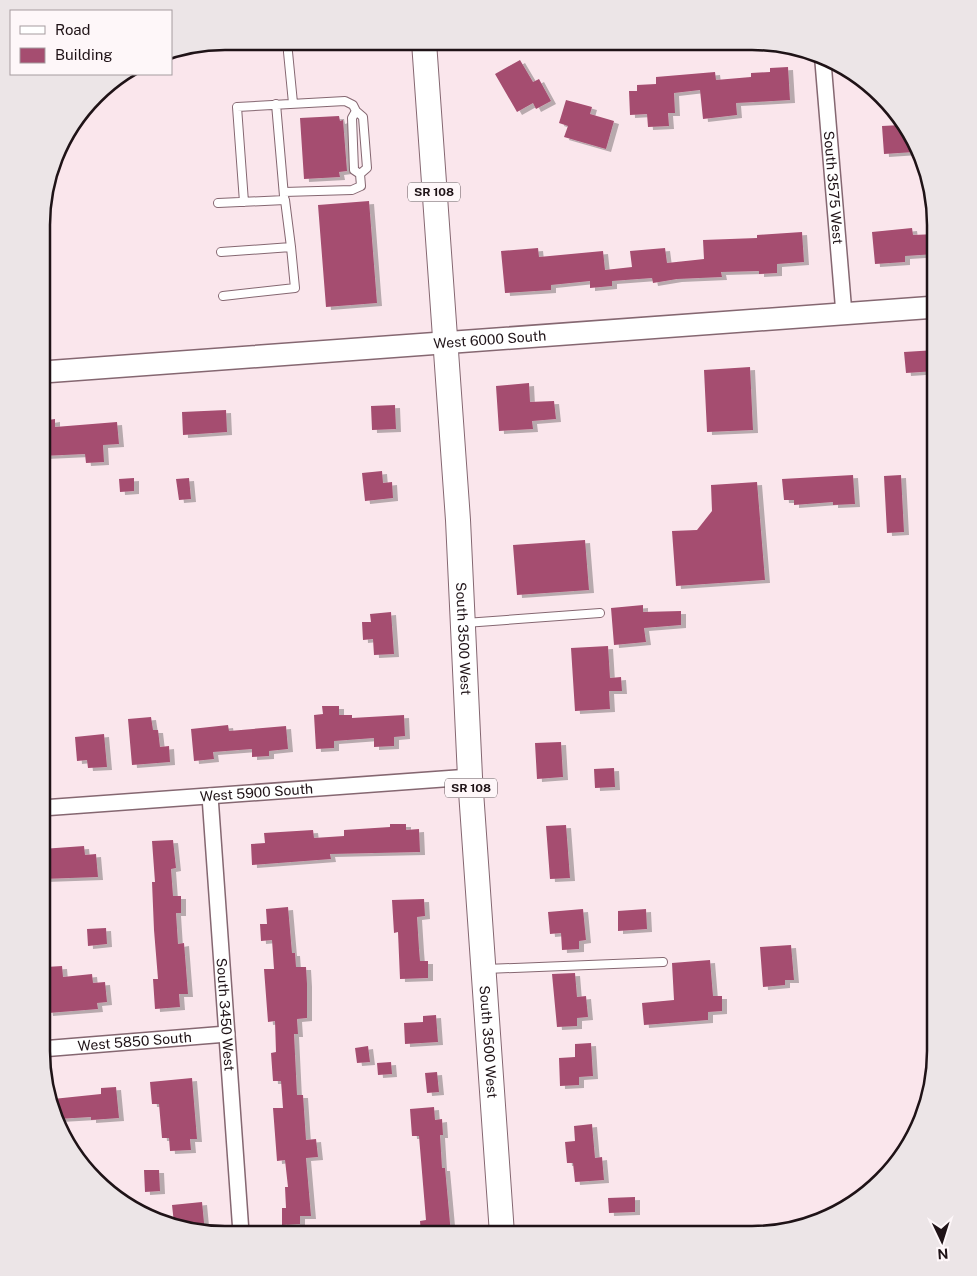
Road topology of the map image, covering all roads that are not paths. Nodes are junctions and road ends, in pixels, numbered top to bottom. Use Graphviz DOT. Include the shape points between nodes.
graph roads {
  1 [pos="425,50"];
  2 [pos="288,52"];
  3 [pos="823,65"];
  4 [pos="293,103"];
  5 [pos="276,104"];
  6 [pos="356,111"];
  7 [pos="360,174"];
  8 [pos="284,196"];
  9 [pos="244,202"];
  10 [pos="218,203"];
  11 [pos="291,247"];
  12 [pos="221,252"];
  13 [pos="223,296"];
  14 [pos="927,308"];
  15 [pos="844,314"];
  16 [pos="445,342"];
  17 [pos="50,371"];
  18 [pos="600,613"];
  19 [pos="463,624"];
  20 [pos="470,777"];
  21 [pos="210,796"];
  22 [pos="50,807"];
  23 [pos="663,962"];
  24 [pos="484,969"];
  25 [pos="227,1034"];
  26 [pos="50,1048"];
  27 [pos="241,1226"];
  28 [pos="501,1226"];
  1 -- 16 [label="main road, South 3500 West / SR 108"];
  2 -- 4 [label="lane"];
  3 -- 15 [label="street, South 3575 West"];
  4 -- 5 [label="lane"];
  4 -- 6 [label="lane" via="345,101 353,104"];
  5 -- 8 [label="lane"];
  5 -- 9 [label="lane" via="236,107"];
  6 -- 7 [label="lane" via="352,118 354,170"];
  6 -- 7 [label="lane" via="363,117 367,168"];
  7 -- 8 [label="lane" via="361,186 352,190"];
  8 -- 9 [label="lane"];
  8 -- 11 [label="lane"];
  9 -- 10 [label="lane"];
  11 -- 12 [label="lane"];
  11 -- 13 [label="lane" via="295,288"];
  14 -- 15 [label="street, West 6000 South"];
  15 -- 16 [label="street, West 6000 South"];
  16 -- 17 [label="street, West 6000 South"];
  16 -- 19 [label="main road, South 3500 West / SR 108"];
  18 -- 19 [label="lane"];
  19 -- 20 [label="main road, South 3500 West / SR 108"];
  20 -- 21 [label="street, West 5900 South"];
  20 -- 24 [label="main road, South 3500 West / SR 108"];
  21 -- 22 [label="street, West 5900 South"];
  21 -- 25 [label="street, South 3450 West"];
  23 -- 24 [label="lane"];
  24 -- 28 [label="main road, South 3500 West / SR 108"];
  25 -- 26 [label="street, West 5850 South"];
  25 -- 27 [label="street, South 3450 West"];
}
